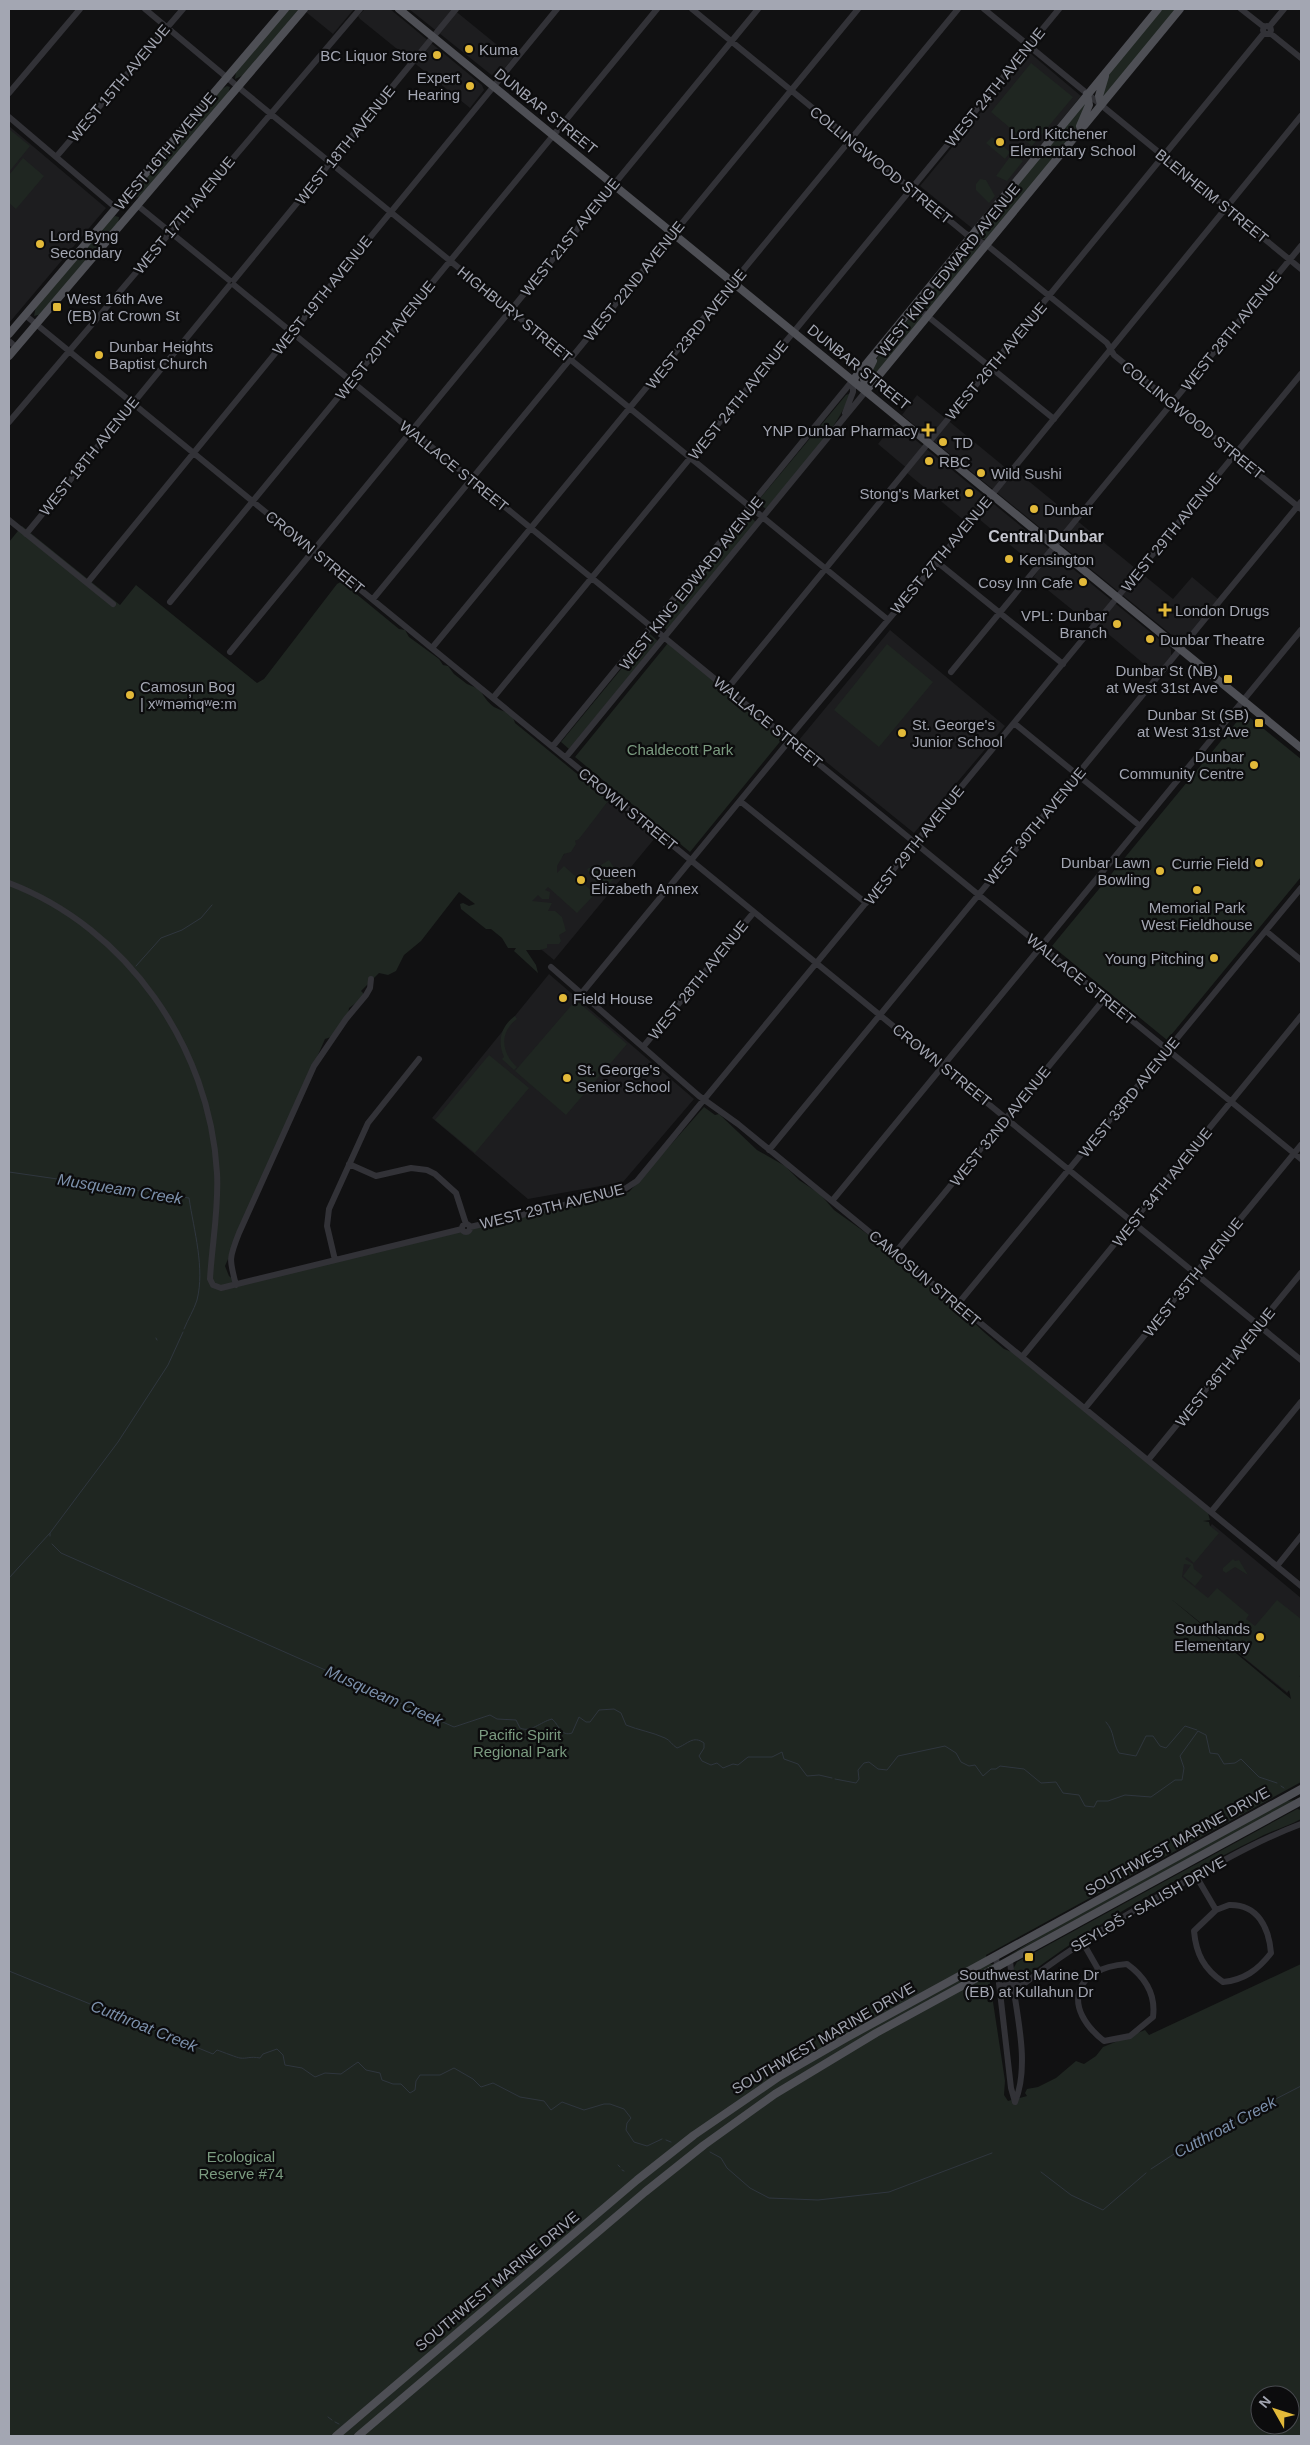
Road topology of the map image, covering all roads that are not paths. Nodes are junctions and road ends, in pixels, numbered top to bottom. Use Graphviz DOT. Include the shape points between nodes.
graph roads {
  1 [pos="80,9"];
  2 [pos="145,9"];
  3 [pos="183,9"];
  4 [pos="285,9"];
  5 [pos="304,9"];
  6 [pos="360,9"];
  7 [pos="399,9"];
  8 [pos="456,9"];
  9 [pos="557,9"];
  10 [pos="657,9"];
  11 [pos="692,9"];
  12 [pos="758,9"];
  13 [pos="858,9"];
  14 [pos="958,9"];
  15 [pos="984,9"];
  16 [pos="1059,9"];
  17 [pos="1158,9"];
  18 [pos="1180,9"];
  19 [pos="1241,9"];
  20 [pos="1284,9"];
  21 [pos="167,27"];
  22 [pos="1267,30"];
  23 [pos="433,37"];
  24 [pos="731,41"];
  25 [pos="1029,46"];
  26 [pos="1301,58"];
  27 [pos="1109,68"];
  28 [pos="227,78"];
  29 [pos="494,86"];
  30 [pos="237,87"];
  31 [pos="791,90"];
  32 [pos="9,93"];
  33 [pos="1087,94"];
  34 [pos="1101,105"];
  35 [pos="270,114"];
  36 [pos="1301,116"];
  37 [pos="9,117"];
  38 [pos="554,135"];
  39 [pos="851,139"];
  40 [pos="1072,140"];
  41 [pos="1164,156"];
  42 [pos="56,158"];
  43 [pos="330,162"];
  44 [pos="614,184"];
  45 [pos="911,188"];
  46 [pos="137,205"];
  47 [pos="116,208"];
  48 [pos="1226,208"];
  49 [pos="390,212"];
  50 [pos="170,232"];
  51 [pos="673,234"];
  52 [pos="970,237"];
  53 [pos="986,244"];
  54 [pos="1301,246"];
  55 [pos="1290,260"];
  56 [pos="450,261"];
  57 [pos="1301,269"];
  58 [pos="733,282"];
  59 [pos="231,283"];
  60 [pos="1049,296"];
  61 [pos="915,306"];
  62 [pos="510,310"];
  63 [pos="25,315"];
  64 [pos="928,316"];
  65 [pos="36,324"];
  66 [pos="793,331"];
  67 [pos="291,332"];
  68 [pos="9,334"];
  69 [pos="9,341"];
  70 [pos="16,347"];
  71 [pos="1110,349"];
  72 [pos="69,350"];
  73 [pos="9,356"];
  74 [pos="873,356"];
  75 [pos="570,359"];
  76 [pos="990,367"];
  77 [pos="1301,374"];
  78 [pos="853,380"];
  79 [pos="351,381"];
  80 [pos="866,391"];
  81 [pos="133,403"];
  82 [pos="1171,403"];
  83 [pos="630,408"];
  84 [pos="1054,419"];
  85 [pos="9,422"];
  86 [pos="837,427"];
  87 [pos="412,430"];
  88 [pos="929,442"];
  89 [pos="194,452"];
  90 [pos="1235,455"];
  91 [pos="690,458"];
  92 [pos="472,480"];
  93 [pos="992,494"];
  94 [pos="253,502"];
  95 [pos="1300,506"];
  96 [pos="750,507"];
  97 [pos="763,517"];
  98 [pos="9,520"];
  99 [pos="531,529"];
  100 [pos="26,534"];
  101 [pos="1055,546"];
  102 [pos="313,551"];
  103 [pos="937,562"];
  104 [pos="826,569"];
  105 [pos="592,578"];
  106 [pos="88,582"];
  107 [pos="1118,597"];
  108 [pos="373,599"];
  109 [pos="170,602"];
  110 [pos="113,604"];
  111 [pos="1000,612"];
  112 [pos="887,619"];
  113 [pos="652,627"];
  114 [pos="1301,630"];
  115 [pos="664,637"];
  116 [pos="432,648"];
  117 [pos="1181,649"];
  118 [pos="230,652"];
  119 [pos="1063,664"];
  120 [pos="951,672"];
  121 [pos="727,689"];
  122 [pos="493,698"];
  123 [pos="1244,701"];
  124 [pos="1014,723"];
  125 [pos="789,740"];
  126 [pos="553,746"];
  127 [pos="1301,748"];
  128 [pos="566,758"];
  129 [pos="1077,775"];
  130 [pos="740,801"];
  131 [pos="1140,826"];
  132 [pos="916,843"];
  133 [pos="691,860"];
  134 [pos="9,883"];
  135 [pos="1301,888"];
  136 [pos="978,895"];
  137 [pos="866,903"];
  138 [pos="754,912"];
  139 [pos="1266,931"];
  140 [pos="1041,947"];
  141 [pos="1301,960"];
  142 [pos="817,963"];
  143 [pos="551,967"];
  144 [pos="371,979"];
  145 [pos="581,994"];
  146 [pos="1104,998"];
  147 [pos="880,1015"];
  148 [pos="1301,1016"];
  149 [pos="643,1047"];
  150 [pos="1168,1050"];
  151 [pos="419,1059"];
  152 [pos="943,1066"];
  153 [pos="705,1100"];
  154 [pos="1231,1102"];
  155 [pos="1006,1118"];
  156 [pos="1301,1144"];
  157 [pos="769,1150"];
  158 [pos="1294,1153"];
  159 [pos="1301,1159"];
  160 [pos="349,1164"];
  161 [pos="1069,1170"];
  162 [pos="832,1201"];
  163 [pos="1133,1222"];
  164 [pos="466,1226"];
  165 [pos="895,1253"];
  166 [pos="335,1260"];
  167 [pos="1301,1273"];
  168 [pos="1196,1274"];
  169 [pos="236,1285"];
  170 [pos="957,1305"];
  171 [pos="1259,1325"];
  172 [pos="1022,1357"];
  173 [pos="1301,1360"];
  174 [pos="1301,1402"];
  175 [pos="1085,1408"];
  176 [pos="1148,1460"];
  177 [pos="1211,1512"];
  178 [pos="1301,1536"];
  179 [pos="1276,1566"];
  180 [pos="1301,1586"];
  181 [pos="1300,1792"];
  182 [pos="1301,1800"];
  183 [pos="1301,1824"];
  184 [pos="1196,1876"];
  185 [pos="1216,1910"];
  186 [pos="1082,1941"];
  187 [pos="996,1956"];
  188 [pos="1010,1960"];
  189 [pos="998,1967"];
  190 [pos="1098,1969"];
  191 [pos="1013,1984"];
  192 [pos="1000,1986"];
  193 [pos="336,2436"];
  194 [pos="358,2436"];
  1 -- 32 [label="street"];
  2 -- 21 [label="street, HIGHBURY STREET"];
  3 -- 21 [label="street, WEST 15TH AVENUE"];
  4 -- 28 [label="main road, WEST 16TH AVENUE"];
  5 -- 30 [label="main road, WEST 16TH AVENUE"];
  6 -- 35 [label="street, WEST 17TH AVENUE"];
  7 -- 23 [label="main road, DUNBAR STREET"];
  8 -- 23 [label="street, WEST 18TH AVENUE"];
  9 -- 29 [label="street, WEST 19TH AVENUE"];
  10 -- 38 [label="street, WEST 20TH AVENUE"];
  11 -- 24 [label="street, COLLINGWOOD STREET"];
  12 -- 24 [label="street, WEST 21ST AVENUE"];
  13 -- 31 [label="street, WEST 22ND AVENUE"];
  14 -- 39 [label="street, WEST 23RD AVENUE"];
  15 -- 25 [label="street, BLENHEIM STREET"];
  16 -- 25 [label="street, WEST 24TH AVENUE"];
  17 -- 27 [label="main road, WEST KING EDWARD AVENUE"];
  18 -- 34 [label="main road, WEST KING EDWARD AVENUE"];
  19 -- 22 [label="street"];
  20 -- 22 [label="street, WEST 26TH AVENUE"];
  21 -- 28 [label="street, HIGHBURY STREET"];
  21 -- 42 [label="street, WEST 15TH AVENUE"];
  22 -- 26 [label="street"];
  22 -- 41 [label="street, WEST 26TH AVENUE"];
  23 -- 29 [label="main road, DUNBAR STREET"];
  23 -- 43 [label="street, WEST 18TH AVENUE"];
  24 -- 31 [label="street, COLLINGWOOD STREET"];
  24 -- 44 [label="street, WEST 21ST AVENUE"];
  25 -- 33 [label="street, BLENHEIM STREET"];
  25 -- 45 [label="street, WEST 24TH AVENUE"];
  27 -- 33 [label="main road, WEST KING EDWARD AVENUE"];
  27 -- 34 [label="main road" via="1099,93"];
  28 -- 30 [label="street, HIGHBURY STREET"];
  28 -- 47 [label="main road, WEST 16TH AVENUE"];
  29 -- 38 [label="main road, DUNBAR STREET"];
  29 -- 49 [label="street, WEST 19TH AVENUE"];
  30 -- 35 [label="street, HIGHBURY STREET"];
  30 -- 46 [label="main road, WEST 16TH AVENUE"];
  31 -- 39 [label="street, COLLINGWOOD STREET"];
  31 -- 51 [label="street, WEST 22ND AVENUE"];
  33 -- 34 [label="street, BLENHEIM STREET"];
  33 -- 40 [label="main road" via="1089,106"];
  33 -- 52 [label="main road, WEST KING EDWARD AVENUE"];
  34 -- 40 [label="main road, WEST KING EDWARD AVENUE"];
  34 -- 41 [label="street, BLENHEIM STREET"];
  35 -- 43 [label="street, HIGHBURY STREET"];
  35 -- 50 [label="street, WEST 17TH AVENUE"];
  36 -- 48 [label="street, WEST 27TH AVENUE"];
  37 -- 42 [label="street"];
  38 -- 44 [label="main road, DUNBAR STREET"];
  38 -- 56 [label="street, WEST 20TH AVENUE"];
  39 -- 45 [label="street, COLLINGWOOD STREET"];
  39 -- 58 [label="street, WEST 23RD AVENUE"];
  40 -- 53 [label="main road, WEST KING EDWARD AVENUE"];
  41 -- 48 [label="street, BLENHEIM STREET"];
  41 -- 60 [label="street, WEST 26TH AVENUE"];
  42 -- 47 [label="street"];
  43 -- 49 [label="street, HIGHBURY STREET"];
  43 -- 59 [label="street, WEST 18TH AVENUE"];
  44 -- 51 [label="main road, DUNBAR STREET"];
  44 -- 62 [label="street, WEST 21ST AVENUE"];
  45 -- 52 [label="street, COLLINGWOOD STREET"];
  45 -- 66 [label="street, WEST 24TH AVENUE"];
  46 -- 50 [label="street, WALLACE STREET"];
  46 -- 65 [label="main road, WEST 16TH AVENUE"];
  47 -- 63 [label="main road, WEST 16TH AVENUE"];
  48 -- 55 [label="street, BLENHEIM STREET"];
  48 -- 71 [label="street, WEST 27TH AVENUE"];
  49 -- 56 [label="street, HIGHBURY STREET"];
  49 -- 67 [label="street, WEST 19TH AVENUE"];
  50 -- 59 [label="street, WALLACE STREET"];
  50 -- 72 [label="street, WEST 17TH AVENUE"];
  51 -- 58 [label="main road, DUNBAR STREET"];
  51 -- 75 [label="street, WEST 22ND AVENUE"];
  52 -- 53 [label="street, COLLINGWOOD STREET"];
  52 -- 61 [label="main road, WEST KING EDWARD AVENUE"];
  53 -- 60 [label="street, COLLINGWOOD STREET"];
  53 -- 64 [label="main road, WEST KING EDWARD AVENUE"];
  54 -- 55 [label="street, WEST 28TH AVENUE"];
  55 -- 57 [label="street, BLENHEIM STREET"];
  55 -- 82 [label="street, WEST 28TH AVENUE"];
  56 -- 62 [label="street, HIGHBURY STREET"];
  56 -- 79 [label="street, WEST 20TH AVENUE"];
  58 -- 66 [label="main road, DUNBAR STREET"];
  58 -- 83 [label="street, WEST 23RD AVENUE"];
  59 -- 67 [label="street, WALLACE STREET"];
  59 -- 81 [label="street, WEST 18TH AVENUE"];
  60 -- 71 [label="street, COLLINGWOOD STREET" via="1107,343"];
  60 -- 76 [label="street, WEST 26TH AVENUE"];
  61 -- 64 [label="street"];
  61 -- 74 [label="main road, WEST KING EDWARD AVENUE"];
  62 -- 75 [label="street, HIGHBURY STREET"];
  62 -- 87 [label="street, WEST 21ST AVENUE"];
  63 -- 65 [label="street, CROWN STREET"];
  63 -- 68 [label="main road, WEST 16TH AVENUE"];
  64 -- 76 [label="street"];
  64 -- 80 [label="main road, WEST KING EDWARD AVENUE"];
  65 -- 70 [label="main road, WEST 16TH AVENUE"];
  65 -- 72 [label="street, CROWN STREET"];
  66 -- 78 [label="main road, DUNBAR STREET"];
  66 -- 91 [label="street, WEST 24TH AVENUE"];
  67 -- 79 [label="street, WALLACE STREET"];
  67 -- 89 [label="street, WEST 19TH AVENUE"];
  69 -- 70 [label="street"];
  70 -- 73 [label="main road, WEST 16TH AVENUE"];
  71 -- 82 [label="street, COLLINGWOOD STREET"];
  71 -- 84 [label="street, WEST 27TH AVENUE"];
  72 -- 81 [label="street, CROWN STREET"];
  72 -- 85 [label="street, WEST 17TH AVENUE"];
  74 -- 78 [label="main road, WEST KING EDWARD AVENUE"];
  74 -- 80 [label="main road" via="864,379"];
  75 -- 83 [label="street, HIGHBURY STREET"];
  75 -- 92 [label="street, WEST 22ND AVENUE"];
  76 -- 84 [label="street"];
  76 -- 88 [label="street, WEST 26TH AVENUE"];
  77 -- 90 [label="street, WEST 29TH AVENUE"];
  78 -- 80 [label="main road, DUNBAR STREET"];
  78 -- 86 [label="street" via="852,395"];
  78 -- 96 [label="street, WEST KING EDWARD AVENUE"];
  79 -- 87 [label="street, WALLACE STREET"];
  79 -- 94 [label="street, WEST 20TH AVENUE"];
  80 -- 86 [label="street, WEST KING EDWARD AVENUE"];
  80 -- 88 [label="main road, DUNBAR STREET"];
  81 -- 89 [label="street, CROWN STREET"];
  81 -- 100 [label="street, WEST 18TH AVENUE"];
  82 -- 90 [label="street, COLLINGWOOD STREET"];
  82 -- 101 [label="street, WEST 28TH AVENUE"];
  83 -- 91 [label="street, HIGHBURY STREET"];
  83 -- 99 [label="street, WEST 23RD AVENUE"];
  84 -- 93 [label="street, WEST 27TH AVENUE"];
  86 -- 97 [label="street, WEST KING EDWARD AVENUE"];
  87 -- 92 [label="street, WALLACE STREET"];
  87 -- 102 [label="street, WEST 21ST AVENUE"];
  88 -- 93 [label="main road, DUNBAR STREET"];
  88 -- 104 [label="street, WEST 26TH AVENUE"];
  89 -- 94 [label="street, CROWN STREET"];
  89 -- 106 [label="street, WEST 19TH AVENUE"];
  90 -- 95 [label="street, COLLINGWOOD STREET"];
  90 -- 107 [label="street, WEST 29TH AVENUE"];
  91 -- 96 [label="street, HIGHBURY STREET"];
  91 -- 105 [label="street, WEST 24TH AVENUE"];
  92 -- 99 [label="street, WALLACE STREET"];
  92 -- 108 [label="street, WEST 22ND AVENUE"];
  93 -- 101 [label="main road, DUNBAR STREET"];
  93 -- 103 [label="street, WEST 27TH AVENUE"];
  94 -- 102 [label="street, CROWN STREET"];
  94 -- 109 [label="street, WEST 20TH AVENUE"];
  95 -- 117 [label="street, WEST 30TH AVENUE"];
  96 -- 97 [label="street, HIGHBURY STREET"];
  96 -- 113 [label="street, WEST KING EDWARD AVENUE"];
  97 -- 104 [label="street, HIGHBURY STREET"];
  97 -- 115 [label="street, WEST KING EDWARD AVENUE"];
  98 -- 100 [label="street"];
  99 -- 105 [label="street, WALLACE STREET"];
  99 -- 116 [label="street, WEST 23RD AVENUE"];
  100 -- 106 [label="street"];
  101 -- 107 [label="main road, DUNBAR STREET"];
  101 -- 111 [label="street, WEST 28TH AVENUE"];
  102 -- 108 [label="street, CROWN STREET"];
  102 -- 118 [label="street, WEST 21ST AVENUE"];
  103 -- 111 [label="street"];
  103 -- 112 [label="street, WEST 27TH AVENUE"];
  104 -- 112 [label="street, HIGHBURY STREET"];
  104 -- 121 [label="street, WEST 26TH AVENUE"];
  105 -- 113 [label="street, WALLACE STREET"];
  105 -- 122 [label="street, WEST 24TH AVENUE"];
  106 -- 110 [label="street"];
  107 -- 117 [label="main road, DUNBAR STREET"];
  107 -- 119 [label="street, WEST 29TH AVENUE"];
  108 -- 116 [label="street, CROWN STREET"];
  111 -- 119 [label="street"];
  111 -- 120 [label="street, WEST 28TH AVENUE"];
  112 -- 125 [label="street, WEST 27TH AVENUE"];
  113 -- 115 [label="street, WALLACE STREET"];
  113 -- 126 [label="street, WEST KING EDWARD AVENUE"];
  114 -- 123 [label="street"];
  115 -- 121 [label="street, WALLACE STREET"];
  115 -- 128 [label="street, WEST KING EDWARD AVENUE"];
  116 -- 122 [label="street, CROWN STREET"];
  117 -- 123 [label="main road, DUNBAR STREET"];
  117 -- 129 [label="street, WEST 30TH AVENUE"];
  119 -- 124 [label="street, WEST 29TH AVENUE"];
  121 -- 125 [label="street, WALLACE STREET"];
  122 -- 126 [label="street, CROWN STREET"];
  123 -- 127 [label="main road, DUNBAR STREET"];
  123 -- 131 [label="street"];
  124 -- 129 [label="street"];
  124 -- 132 [label="street, WEST 29TH AVENUE"];
  125 -- 130 [label="street, WEST 27TH AVENUE"];
  125 -- 132 [label="street, WALLACE STREET"];
  126 -- 128 [label="street, CROWN STREET"];
  128 -- 133 [label="street, CROWN STREET"];
  129 -- 131 [label="street"];
  129 -- 136 [label="street, WEST 30TH AVENUE"];
  130 -- 133 [label="street, WEST 27TH AVENUE"];
  130 -- 137 [label="street"];
  131 -- 140 [label="street"];
  132 -- 136 [label="street, WALLACE STREET"];
  132 -- 137 [label="street, WEST 29TH AVENUE"];
  133 -- 138 [label="street, CROWN STREET"];
  133 -- 145 [label="street, WEST 27TH AVENUE"];
  134 -- 169 [label="street, WEST 29TH AVENUE" via="54,905 108,944 141,979 172,1024 196,1074 214,1143 218,1200 210,1279 216,1287"];
  135 -- 139 [label="street, WEST 33RD AVENUE"];
  136 -- 140 [label="street, WALLACE STREET"];
  136 -- 147 [label="street, WEST 30TH AVENUE"];
  137 -- 142 [label="street, WEST 29TH AVENUE"];
  138 -- 142 [label="street, CROWN STREET"];
  138 -- 149 [label="street, WEST 28TH AVENUE"];
  139 -- 141 [label="street"];
  139 -- 150 [label="street, WEST 33RD AVENUE"];
  140 -- 146 [label="street, WALLACE STREET"];
  140 -- 152 [label="street"];
  142 -- 147 [label="street, CROWN STREET"];
  142 -- 153 [label="street, WEST 29TH AVENUE"];
  143 -- 145 [label="street, CAMOSUN STREET"];
  144 -- 169 [label="street" via="366,995 314,1066 238,1233 230,1254"];
  145 -- 149 [label="street, CAMOSUN STREET"];
  146 -- 150 [label="street, WALLACE STREET"];
  146 -- 155 [label="street, WEST 32ND AVENUE"];
  147 -- 152 [label="street, CROWN STREET"];
  147 -- 157 [label="street, WEST 30TH AVENUE"];
  148 -- 154 [label="street, WEST 34TH AVENUE"];
  149 -- 153 [label="street, CAMOSUN STREET"];
  150 -- 154 [label="street, WALLACE STREET"];
  150 -- 161 [label="street, WEST 33RD AVENUE"];
  151 -- 160 [label="street" via="368,1123"];
  152 -- 155 [label="street, CROWN STREET"];
  152 -- 162 [label="street"];
  153 -- 157 [label="street, CAMOSUN STREET"];
  153 -- 164 [label="street, WEST 29TH AVENUE" via="628,1188"];
  154 -- 158 [label="street, WALLACE STREET"];
  154 -- 163 [label="street, WEST 34TH AVENUE"];
  155 -- 161 [label="street, CROWN STREET"];
  155 -- 165 [label="street, WEST 32ND AVENUE"];
  156 -- 158 [label="street, WEST 35TH AVENUE"];
  157 -- 162 [label="street, CAMOSUN STREET"];
  158 -- 159 [label="street, WALLACE STREET"];
  158 -- 168 [label="street, WEST 35TH AVENUE"];
  160 -- 164 [label="street" via="376,1176 411,1168 427,1170 456,1193"];
  160 -- 166 [label="street" via="327,1216"];
  161 -- 163 [label="street, CROWN STREET"];
  161 -- 170 [label="street, WEST 33RD AVENUE"];
  162 -- 165 [label="street, CAMOSUN STREET"];
  163 -- 168 [label="street, CROWN STREET"];
  163 -- 172 [label="street, WEST 34TH AVENUE"];
  164 -- 166 [label="street, WEST 29TH AVENUE"];
  165 -- 170 [label="street, CAMOSUN STREET"];
  166 -- 169 [label="street, WEST 29TH AVENUE"];
  167 -- 171 [label="street, WEST 36TH AVENUE"];
  168 -- 171 [label="street, CROWN STREET"];
  168 -- 175 [label="street, WEST 35TH AVENUE"];
  170 -- 172 [label="street, CAMOSUN STREET"];
  171 -- 173 [label="street, CROWN STREET"];
  171 -- 176 [label="street, WEST 36TH AVENUE"];
  172 -- 175 [label="street, CAMOSUN STREET"];
  174 -- 177 [label="street"];
  175 -- 176 [label="street, CAMOSUN STREET"];
  176 -- 177 [label="street, CAMOSUN STREET"];
  177 -- 179 [label="street, CAMOSUN STREET"];
  178 -- 179 [label="street"];
  179 -- 180 [label="street, CAMOSUN STREET"];
  181 -- 187 [label="main road, SOUTHWEST MARINE DRIVE"];
  182 -- 188 [label="main road, SOUTHWEST MARINE DRIVE"];
  183 -- 184 [label="street, SEYLƏŠ - SALISH DRIVE" via="1267,1837"];
  184 -- 185 [label="street"];
  184 -- 186 [label="street, SEYLƏŠ - SALISH DRIVE"];
  185 -- 185 [label="street" via="1229,1905 1252,1910 1261,1918 1270,1938 1271,1953 1261,1966 1236,1981 1223,1982 1211,1974 1197,1953 1194,1931"];
  186 -- 190 [label="street"];
  186 -- 191 [label="street, SEYLƏŠ - SALISH DRIVE" via="1021,1986"];
  187 -- 189 [label="street"];
  187 -- 193 [label="main road, SOUTHWEST MARINE DRIVE" via="780,2076 694,2135"];
  188 -- 189 [label="main road, SOUTHWEST MARINE DRIVE"];
  188 -- 191 [label="street"];
  189 -- 192 [label="street"];
  189 -- 194 [label="main road, SOUTHWEST MARINE DRIVE" via="830,2059 751,2111 645,2192"];
  190 -- 190 [label="street" via="1079,1987 1080,2012 1092,2032 1104,2041 1130,2036 1153,2017 1155,2002 1147,1984 1140,1973 1127,1964"];
  191 -- 192 [label="street, SEYLƏŠ - SALISH DRIVE"];
  191 -- 192 [label="street" via="1023,2069 1015,2102"];
}
